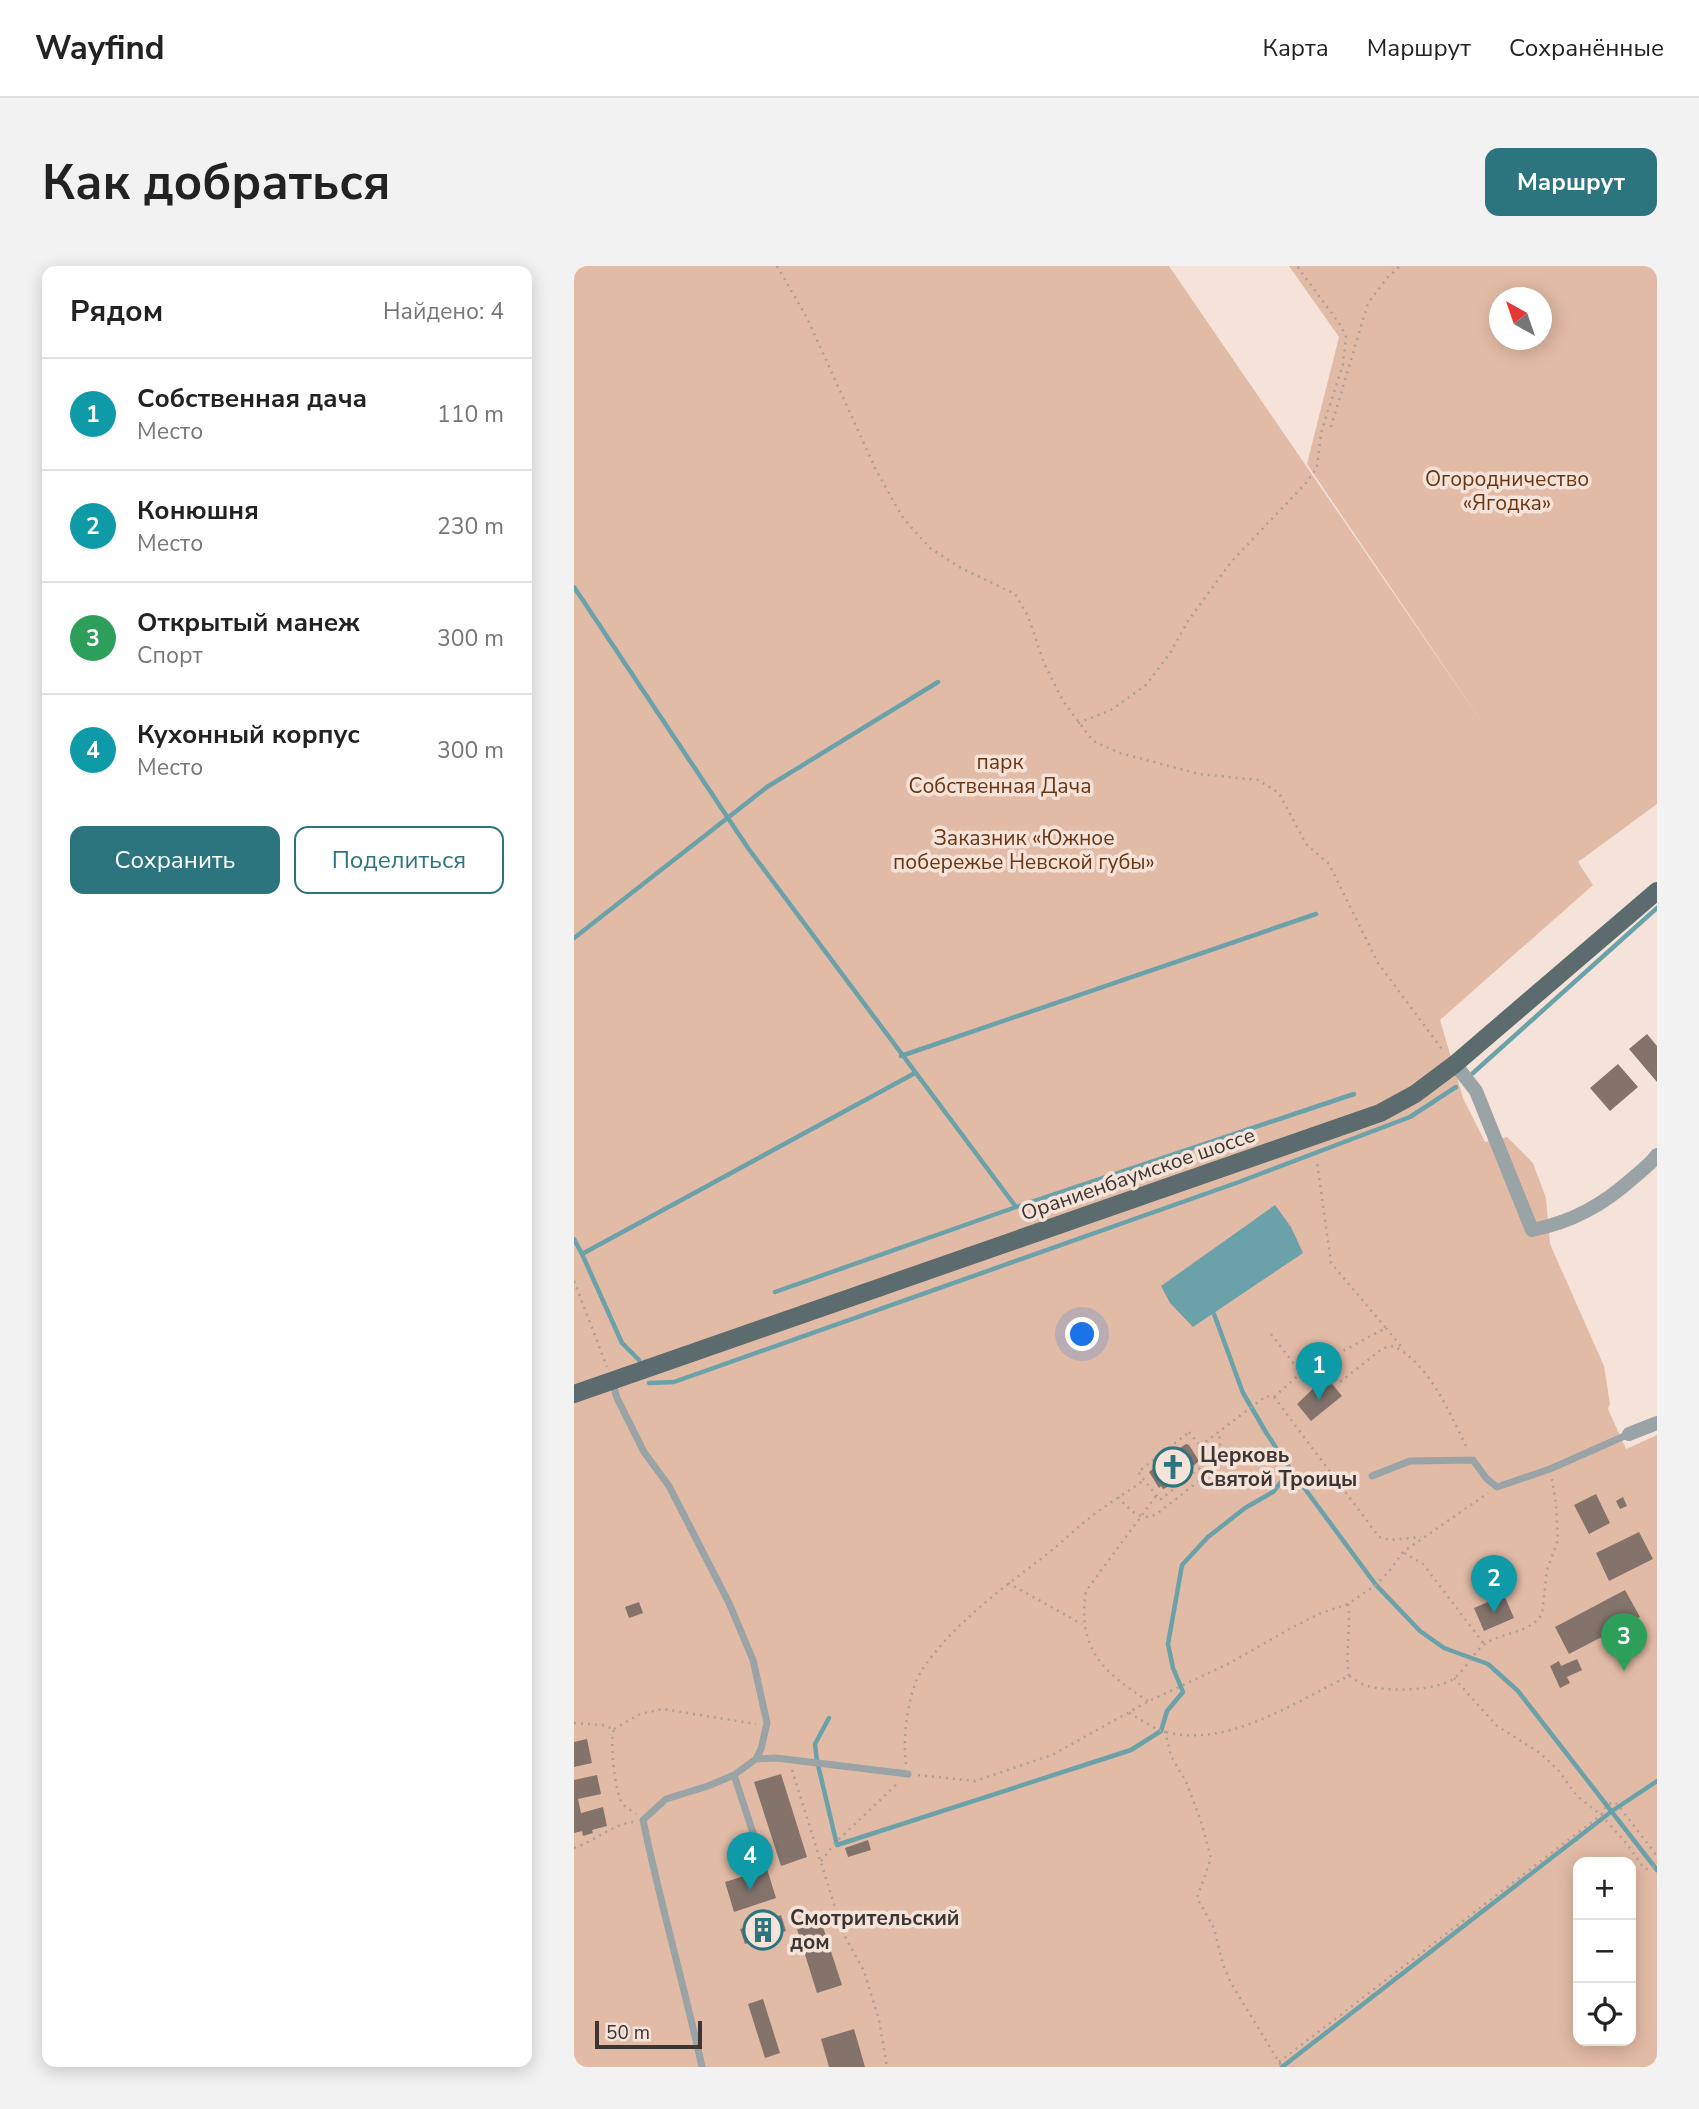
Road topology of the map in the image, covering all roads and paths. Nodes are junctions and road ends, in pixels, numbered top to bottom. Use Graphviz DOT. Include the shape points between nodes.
graph roads {
  1 [pos="777,266"];
  2 [pos="1297,266"];
  3 [pos="1400,266"];
  4 [pos="1331,427"];
  5 [pos="1078,723"];
  6 [pos="1657,891"];
  7 [pos="1455,1064"];
  8 [pos="1657,1156"];
  9 [pos="1317,1162"];
  10 [pos="574,1280"];
  11 [pos="1386,1328"];
  12 [pos="1271,1334"];
  13 [pos="1407,1353"];
  14 [pos="1323,1363"];
  15 [pos="1301,1373"];
  16 [pos="611,1380"];
  17 [pos="574,1394"];
  18 [pos="1274,1398"];
  19 [pos="1657,1423"];
  20 [pos="1219,1432"];
  21 [pos="1629,1434"];
  22 [pos="1200,1446"];
  23 [pos="1473,1460"];
  24 [pos="1550,1469"];
  25 [pos="1373,1476"];
  26 [pos="1144,1480"];
  27 [pos="1497,1488"];
  28 [pos="1156,1496"];
  29 [pos="1118,1497"];
  30 [pos="1140,1516"];
  31 [pos="1424,1537"];
  32 [pos="1404,1552"];
  33 [pos="1008,1583"];
  34 [pos="1348,1604"];
  35 [pos="1084,1625"];
  36 [pos="1484,1644"];
  37 [pos="1349,1676"];
  38 [pos="1454,1678"];
  39 [pos="1149,1701"];
  40 [pos="1129,1713"];
  41 [pos="574,1723"];
  42 [pos="766,1726"];
  43 [pos="614,1729"];
  44 [pos="1165,1731"];
  45 [pos="756,1759"];
  46 [pos="788,1760"];
  47 [pos="908,1774"];
  48 [pos="734,1775"];
  49 [pos="1601,1815"];
  50 [pos="643,1820"];
  51 [pos="574,1848"];
  52 [pos="1657,1856"];
  53 [pos="761,1857"];
  54 [pos="820,1862"];
  55 [pos="1657,1866"];
  56 [pos="1279,2063"];
  57 [pos="702,2067"];
  58 [pos="887,2067"];
  59 [pos="1282,2067"];
  1 -- 5 [label="path" via="807,318 876,470 903,518 930,548 1015,594 1044,663"];
  2 -- 5 [label="path" via="1346,337 1343,363 1321,433 1317,468 1231,562 1146,685 1111,710"];
  3 -- 4 [label="path" via="1368,303"];
  5 -- 7 [label="path" via="1093,741 1119,753 1199,774 1258,780 1279,793 1306,844 1329,864 1378,963"];
  6 -- 7 [label="main road, Ораниенбаумское шоссе"];
  7 -- 8 [label="street" via="1476,1091 1532,1230 1581,1216"];
  7 -- 16 [label="main road, Ораниенбаумское шоссе" via="1415,1094 1367,1118"];
  9 -- 11 [label="path" via="1331,1263"];
  10 -- 16 [label="path"];
  11 -- 13 [label="path"];
  11 -- 14 [label="path"];
  12 -- 15 [label="path"];
  13 -- 14 [label="path" via="1394,1346 1383,1348 1339,1383"];
  13 -- 23 [label="path" via="1449,1412"];
  14 -- 15 [label="path"];
  15 -- 18 [label="path"];
  16 -- 17 [label="main road, Ораниенбаумское шоссе"];
  16 -- 42 [label="lane" via="644,1452 669,1486 729,1603 753,1660"];
  18 -- 20 [label="path" via="1266,1396"];
  18 -- 31 [label="path" via="1379,1537"];
  19 -- 21 [label="street"];
  20 -- 22 [label="path"];
  20 -- 30 [label="path" via="1222,1464 1152,1517"];
  21 -- 24 [label="lane"];
  22 -- 26 [label="path" via="1189,1432 1138,1472"];
  22 -- 28 [label="path" via="1210,1459 1160,1500"];
  23 -- 25 [label="lane" via="1410,1461"];
  23 -- 27 [label="lane"];
  24 -- 27 [label="lane"];
  24 -- 36 [label="path" via="1558,1540 1547,1570 1542,1614 1525,1628"];
  26 -- 28 [label="path"];
  26 -- 29 [label="path"];
  27 -- 31 [label="path"];
  28 -- 30 [label="path"];
  29 -- 30 [label="path"];
  29 -- 33 [label="path"];
  30 -- 35 [label="path" via="1086,1591"];
  31 -- 32 [label="path"];
  32 -- 34 [label="path" via="1376,1585"];
  32 -- 36 [label="path" via="1423,1564"];
  33 -- 35 [label="path"];
  33 -- 47 [label="path" via="967,1619 920,1673 904,1728"];
  34 -- 37 [label="path"];
  34 -- 39 [label="path" via="1321,1613"];
  35 -- 39 [label="path" via="1097,1659 1116,1680"];
  36 -- 38 [label="path"];
  37 -- 38 [label="path" via="1368,1686 1416,1689 1436,1687"];
  37 -- 44 [label="path" via="1228,1731 1197,1737"];
  38 -- 49 [label="path" via="1497,1726 1541,1753 1577,1797"];
  39 -- 40 [label="path"];
  40 -- 44 [label="path"];
  40 -- 47 [label="path" via="1052,1755 975,1781"];
  41 -- 43 [label="path"];
  42 -- 43 [label="path" via="663,1709 640,1714"];
  42 -- 45 [label="lane"];
  43 -- 50 [label="path" via="612,1758 621,1802"];
  44 -- 56 [label="path" via="1211,1858 1198,1898 1214,1928 1231,1983"];
  45 -- 46 [label="lane"];
  45 -- 48 [label="lane"];
  46 -- 47 [label="lane"];
  46 -- 54 [label="path"];
  47 -- 54 [label="path"];
  48 -- 50 [label="lane" via="666,1799"];
  48 -- 53 [label="lane"];
  49 -- 52 [label="path" via="1614,1802"];
  49 -- 55 [label="path" via="1643,1867"];
  49 -- 56 [label="path"];
  50 -- 51 [label="path" via="613,1827"];
  50 -- 57 [label="lane"];
  54 -- 58 [label="path" via="843,1933 864,1971"];
  56 -- 59 [label="path"];
}
